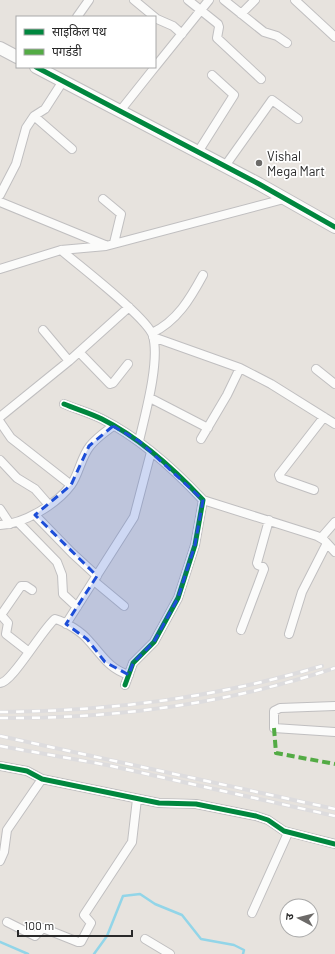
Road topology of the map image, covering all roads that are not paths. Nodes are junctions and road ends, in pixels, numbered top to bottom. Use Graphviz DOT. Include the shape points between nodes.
graph roads {
  1 [pos="89,0"];
  2 [pos="134,0"];
  3 [pos="188,0"];
  4 [pos="209,0"];
  5 [pos="224,0"];
  6 [pos="255,0"];
  7 [pos="295,0"];
  8 [pos="200,10"];
  9 [pos="241,14"];
  10 [pos="78,16"];
  11 [pos="153,16"];
  12 [pos="156,18"];
  13 [pos="182,34"];
  14 [pos="335,37"];
  15 [pos="287,43"];
  16 [pos="0,48"];
  17 [pos="16,56"];
  18 [pos="156,66"];
  19 [pos="39,68"];
  20 [pos="154,68"];
  21 [pos="212,75"];
  22 [pos="261,79"];
  23 [pos="63,81"];
  24 [pos="120,111"];
  25 [pos="34,116"];
  26 [pos="298,119"];
  27 [pos="72,149"];
  28 [pos="198,152"];
  29 [pos="225,166"];
  30 [pos="0,196"];
  31 [pos="103,199"];
  32 [pos="284,199"];
  33 [pos="0,202"];
  34 [pos="335,227"];
  35 [pos="114,243"];
  36 [pos="106,246"];
  37 [pos="61,250"];
  38 [pos="0,269"];
  39 [pos="203,275"];
  40 [pos="129,307"];
  41 [pos="43,330"];
  42 [pos="153,335"];
  43 [pos="79,352"];
  44 [pos="69,361"];
  45 [pos="128,364"];
  46 [pos="240,368"];
  47 [pos="316,369"];
  48 [pos="335,384"];
  49 [pos="150,398"];
  50 [pos="64,404"];
  51 [pos="0,417"];
  52 [pos="324,417"];
  53 [pos="0,422"];
  54 [pos="335,424"];
  55 [pos="112,426"];
  56 [pos="208,428"];
  57 [pos="201,439"];
  58 [pos="139,442"];
  59 [pos="151,452"];
  60 [pos="0,460"];
  61 [pos="70,485"];
  62 [pos="314,490"];
  63 [pos="203,500"];
  64 [pos="49,505"];
  65 [pos="0,509"];
  66 [pos="35,515"];
  67 [pos="269,520"];
  68 [pos="335,522"];
  69 [pos="14,523"];
  70 [pos="0,525"];
  71 [pos="324,540"];
  72 [pos="335,552"];
  73 [pos="96,578"];
  74 [pos="32,590"];
  75 [pos="124,606"];
  76 [pos="77,607"];
  77 [pos="66,624"];
  78 [pos="240,630"];
  79 [pos="289,634"];
  80 [pos="29,652"];
  81 [pos="129,675"];
  82 [pos="0,683"];
  83 [pos="125,685"];
  84 [pos="335,706"];
  85 [pos="335,732"];
  86 [pos="0,766"];
  87 [pos="42,779"];
  88 [pos="137,798"];
  89 [pos="288,832"];
  90 [pos="335,844"];
  91 [pos="0,861"];
  92 [pos="252,913"];
  93 [pos="6,922"];
  94 [pos="146,939"];
  95 [pos="170,954"];
  1 -- 10 [label="street"];
  2 -- 11 [label="street"];
  3 -- 8 [label="street"];
  4 -- 8 [label="street"];
  5 -- 9 [label="street"];
  6 -- 9 [label="street"];
  7 -- 14 [label="street"];
  8 -- 13 [label="street"];
  8 -- 22 [label="street" via="219,26 217,38"];
  9 -- 15 [label="street" via="267,34 277,36"];
  12 -- 13 [label="street"];
  13 -- 18 [label="street"];
  16 -- 17 [label="street"];
  19 -- 23 [label="street"];
  20 -- 24 [label="street"];
  21 -- 28 [label="street" via="234,95"];
  23 -- 24 [label="street"];
  23 -- 25 [label="street" via="44,109"];
  24 -- 28 [label="street"];
  25 -- 27 [label="street"];
  25 -- 30 [label="street" via="24,133 16,164"];
  26 -- 29 [label="street" via="272,100"];
  28 -- 29 [label="street"];
  29 -- 32 [label="street"];
  31 -- 35 [label="street" via="121,214"];
  32 -- 34 [label="street"];
  32 -- 35 [label="street"];
  33 -- 36 [label="street"];
  35 -- 36 [label="street"];
  36 -- 37 [label="street"];
  37 -- 38 [label="street"];
  37 -- 40 [label="street"];
  39 -- 42 [label="street" via="185,306"];
  40 -- 42 [label="street"];
  40 -- 43 [label="street"];
  41 -- 44 [label="street"];
  42 -- 46 [label="street"];
  42 -- 49 [label="street" via="154,362"];
  43 -- 44 [label="street"];
  43 -- 45 [label="street" via="110,384"];
  44 -- 51 [label="street"];
  46 -- 52 [label="street"];
  46 -- 56 [label="street"];
  47 -- 48 [label="street"];
  49 -- 56 [label="street"];
  49 -- 58 [label="street"];
  50 -- 55 [label="street" via="102,419"];
  52 -- 54 [label="street"];
  52 -- 62 [label="street" via="279,475 280,478"];
  53 -- 61 [label="street" via="11,438"];
  55 -- 58 [label="street"];
  55 -- 61 [label="street" via="89,446"];
  56 -- 57 [label="street"];
  58 -- 59 [label="street"];
  59 -- 63 [label="street"];
  59 -- 73 [label="street" via="134,517"];
  60 -- 64 [label="street" via="17,478 36,489"];
  61 -- 64 [label="street"];
  63 -- 67 [label="street"];
  63 -- 81 [label="street" via="195,545 178,598 154,642 133,663"];
  64 -- 66 [label="street"];
  65 -- 69 [label="street"];
  66 -- 69 [label="street"];
  66 -- 73 [label="street"];
  67 -- 71 [label="street"];
  67 -- 78 [label="street" via="257,563 264,569"];
  68 -- 71 [label="street"];
  69 -- 70 [label="street"];
  69 -- 76 [label="street" via="57,562 62,574 63,594"];
  71 -- 72 [label="street"];
  71 -- 79 [label="street" via="302,592"];
  73 -- 75 [label="street"];
  73 -- 76 [label="street"];
  74 -- 80 [label="street" via="21,586 1,615 8,623 6,634"];
  76 -- 77 [label="street"];
  77 -- 80 [label="street" via="54,620"];
  77 -- 81 [label="street" via="87,639 105,662"];
  80 -- 82 [label="street" via="5,681"];
  81 -- 83 [label="street"];
  84 -- 85 [label="street" via="280,708 274,711 274,728"];
  86 -- 87 [label="street" via="27,771"];
  87 -- 88 [label="street"];
  87 -- 91 [label="street" via="7,830"];
  88 -- 89 [label="street" via="166,804 196,804 256,816"];
  88 -- 93 [label="street" via="132,842 84,914 91,922 81,942 43,928 35,936"];
  89 -- 90 [label="street"];
  89 -- 92 [label="street"];
  94 -- 95 [label="street"];
}
